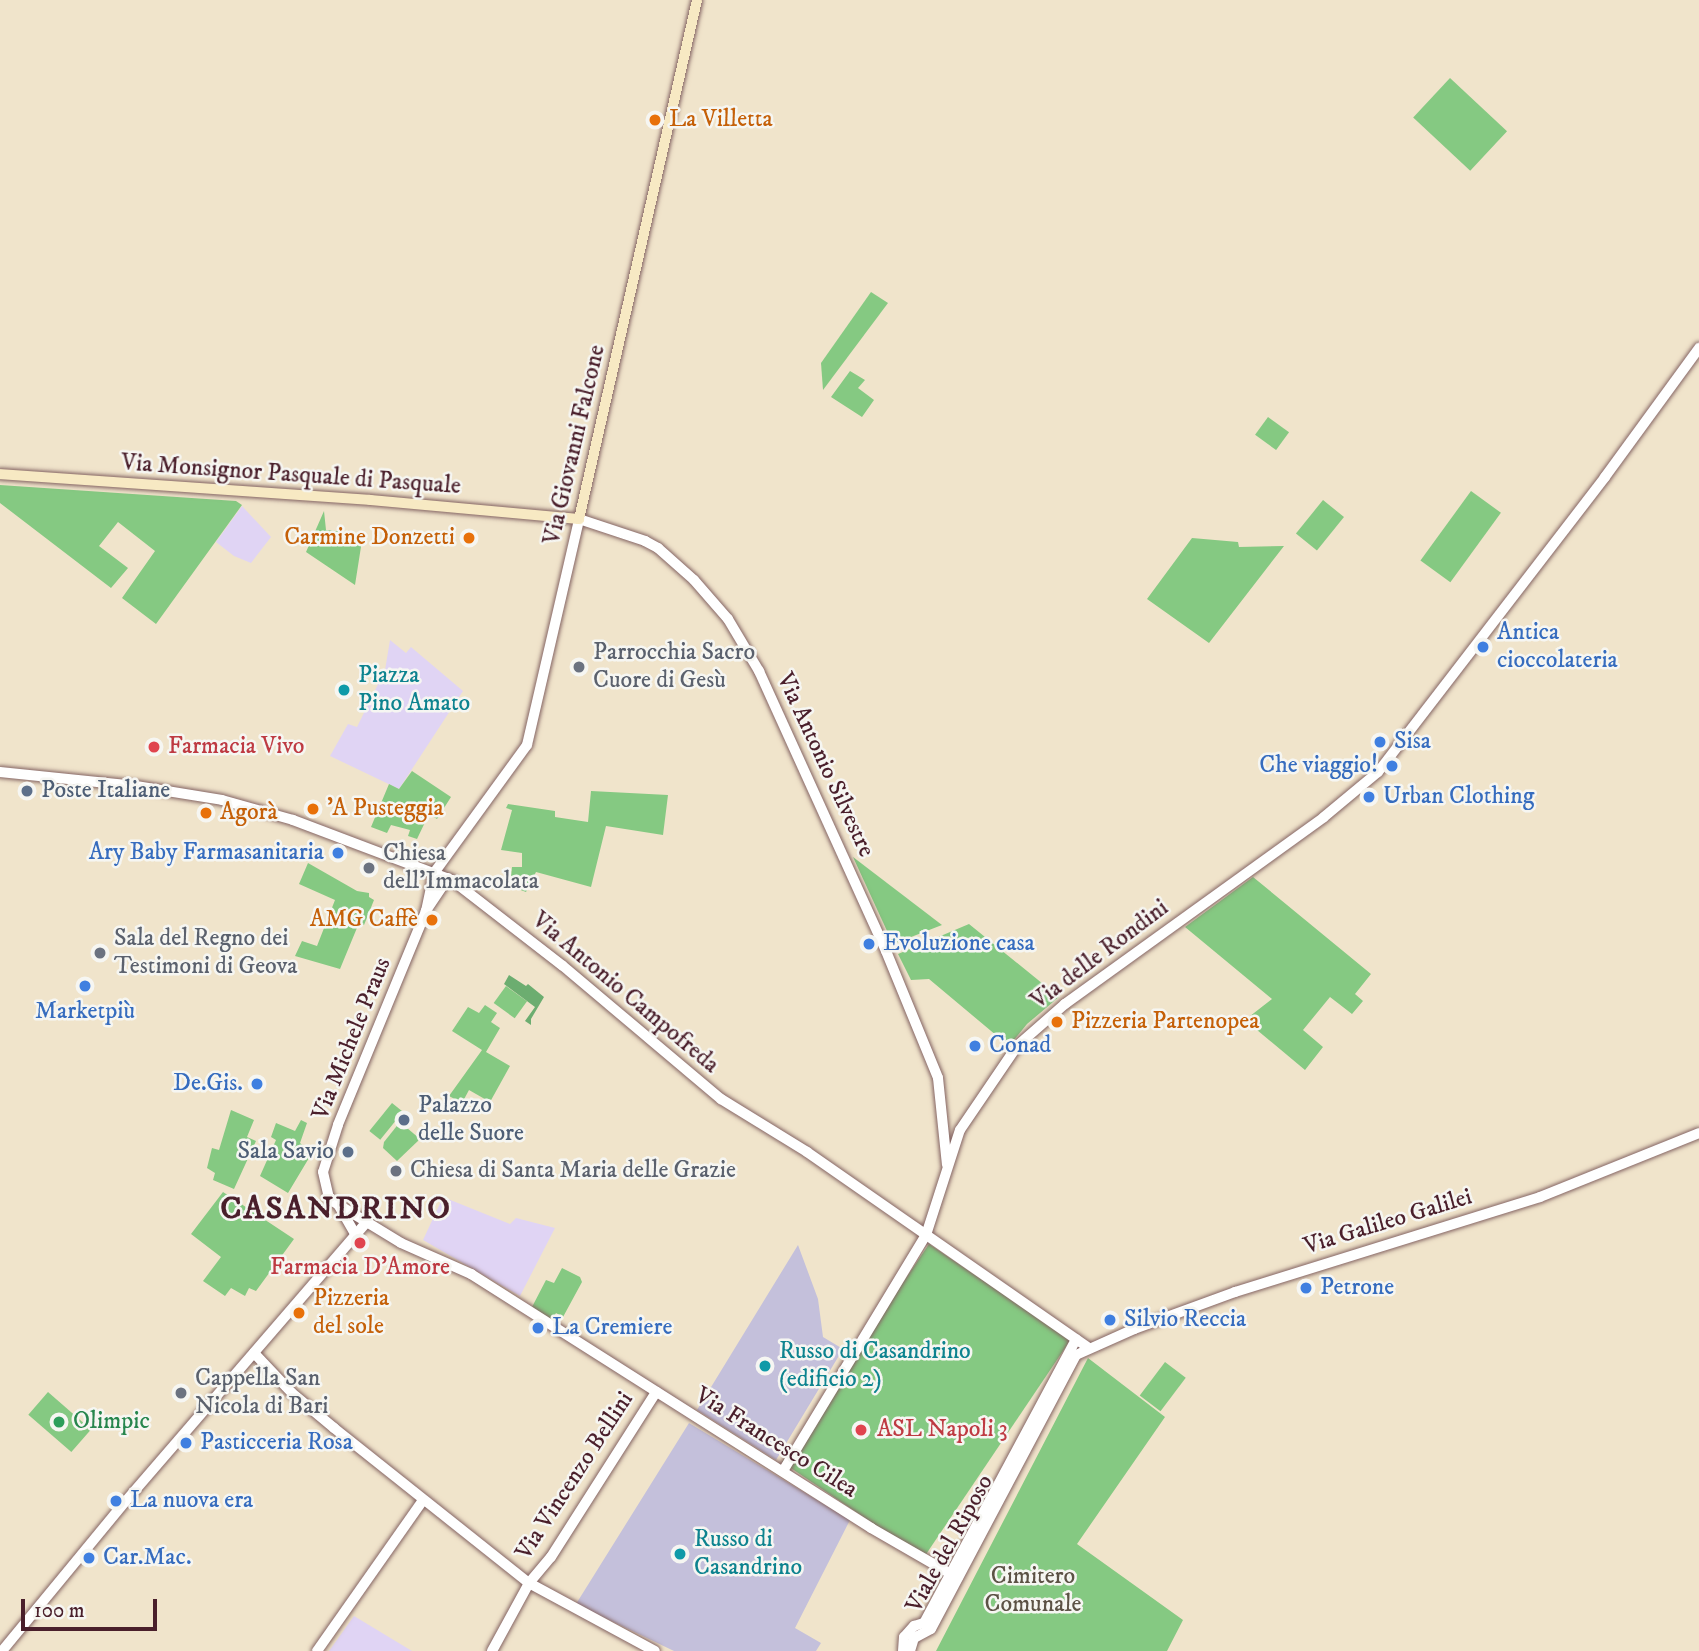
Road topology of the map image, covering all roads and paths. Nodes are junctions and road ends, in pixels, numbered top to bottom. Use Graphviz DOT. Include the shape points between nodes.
graph roads {
  1 [pos="697,0"];
  2 [pos="1699,348"];
  3 [pos="0,474"];
  4 [pos="579,519"];
  5 [pos="0,772"];
  6 [pos="434,873"];
  7 [pos="448,878"];
  8 [pos="426,911"];
  9 [pos="1699,1133"];
  10 [pos="947,1166"];
  11 [pos="339,1206"];
  12 [pos="368,1222"];
  13 [pos="926,1235"];
  14 [pos="356,1236"];
  15 [pos="1076,1339"];
  16 [pos="1088,1347"];
  17 [pos="254,1353"];
  18 [pos="656,1392"];
  19 [pos="783,1471"];
  20 [pos="423,1500"];
  21 [pos="954,1576"];
  22 [pos="529,1583"];
  23 [pos="2,1651"];
  24 [pos="317,1651"];
  25 [pos="492,1651"];
  26 [pos="655,1651"];
  27 [pos="902,1651"];
  28 [pos="910,1651"];
  1 -- 4 [label="main road, Via Giovanni Falcone"];
  2 -- 10 [label="street, Via delle Rondini" via="1378,772 1324,817 1065,1004 1017,1046 960,1130"];
  3 -- 4 [label="main road, Via Monsignor Pasquale di Pasquale"];
  4 -- 6 [label="street, Via Giovanni Falcone" via="527,745"];
  4 -- 10 [label="street, Via Antonio Silvestre" via="645,541 685,570 727,619 759,671 886,951 938,1078"];
  5 -- 6 [label="street, Via Antonio Campofreda" via="222,800 318,829"];
  6 -- 7 [label="street, Via Antonio Campofreda"];
  6 -- 8 [label="street, Via Michele Praus"];
  7 -- 8 [label="street, Via Michele Praus"];
  7 -- 13 [label="street, Via Antonio Campofreda" via="563,966 721,1099"];
  8 -- 11 [label="street, Via Michele Praus" via="323,1172 329,1199"];
  9 -- 16 [label="street, Via Galileo Galilei" via="1540,1197 1235,1292"];
  10 -- 13 [label="street, Via delle Rondini"];
  11 -- 12 [label="street, Via Francesco Cilea"];
  11 -- 14 [label="street"];
  12 -- 14 [label="street"];
  12 -- 18 [label="street, Via Francesco Cilea" via="401,1243 471,1275"];
  13 -- 15 [label="street, Via Antonio Campofreda"];
  13 -- 19 [label="street, Via delle Rondini"];
  14 -- 17 [label="street"];
  15 -- 16 [label="street, Via Antonio Campofreda"];
  15 -- 21 [label="street, Viale del Riposo"];
  16 -- 21 [label="street, Viale del Riposo" via="1076,1355"];
  17 -- 20 [label="street" via="292,1393"];
  17 -- 23 [label="street"];
  18 -- 19 [label="street, Via Francesco Cilea"];
  18 -- 22 [label="street, Via Vincenzo Bellini" via="551,1557"];
  19 -- 21 [label="street, Via Francesco Cilea"];
  20 -- 22 [label="street"];
  20 -- 24 [label="street"];
  21 -- 27 [label="street, Viale del Riposo" via="924,1623 904,1637"];
  21 -- 28 [label="street, Viale del Riposo" via="931,1629 914,1638"];
  22 -- 25 [label="street, Via Vincenzo Bellini"];
  22 -- 26 [label="street"];
}
